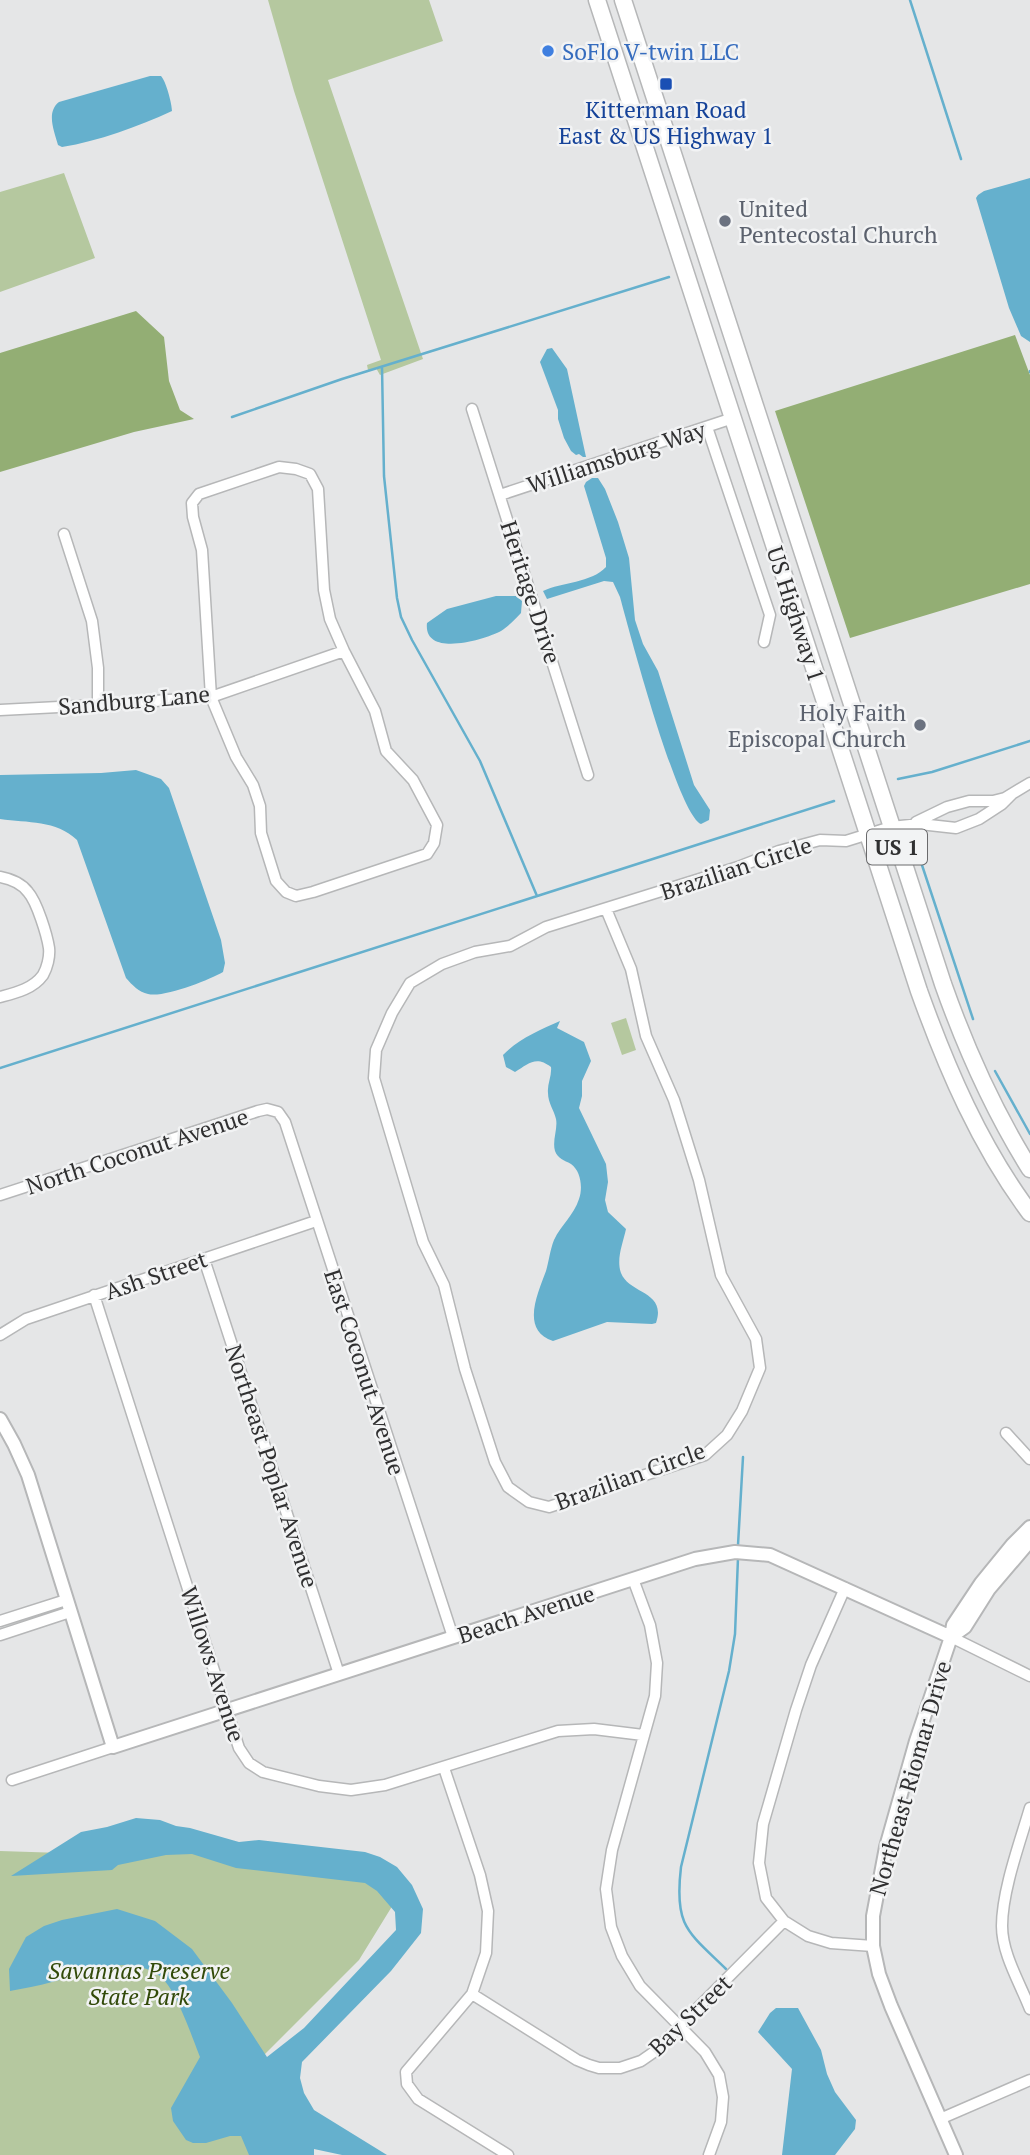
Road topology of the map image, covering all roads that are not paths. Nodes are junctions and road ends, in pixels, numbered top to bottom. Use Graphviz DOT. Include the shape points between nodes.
graph roads {
  1 [pos="597,0"];
  2 [pos="623,0"];
  3 [pos="646,152"];
  4 [pos="682,184"];
  5 [pos="472,409"];
  6 [pos="733,418"];
  7 [pos="707,427"];
  8 [pos="768,449"];
  9 [pos="500,495"];
  10 [pos="64,534"];
  11 [pos="764,642"];
  12 [pos="344,651"];
  13 [pos="211,696"];
  14 [pos="98,705"];
  15 [pos="0,710"];
  16 [pos="588,775"];
  17 [pos="1030,783"];
  18 [pos="1012,794"];
  19 [pos="909,825"];
  20 [pos="891,827"];
  21 [pos="868,835"];
  22 [pos="0,877"];
  23 [pos="606,909"];
  24 [pos="0,997"];
  25 [pos="274,1109"];
  26 [pos="1030,1169"];
  27 [pos="0,1195"];
  28 [pos="1030,1213"];
  29 [pos="316,1221"];
  30 [pos="204,1259"];
  31 [pos="94,1295"];
  32 [pos="0,1335"];
  33 [pos="0,1419"];
  34 [pos="1006,1433"];
  35 [pos="1030,1459"];
  36 [pos="1030,1527"];
  37 [pos="1030,1541"];
  38 [pos="633,1579"];
  39 [pos="845,1588"];
  40 [pos="68,1606"];
  41 [pos="0,1621"];
  42 [pos="0,1635"];
  43 [pos="453,1637"];
  44 [pos="951,1637"];
  45 [pos="339,1674"];
  46 [pos="1030,1676"];
  47 [pos="227,1711"];
  48 [pos="643,1735"];
  49 [pos="113,1747"];
  50 [pos="444,1768"];
  51 [pos="12,1780"];
  52 [pos="1030,1808"];
  53 [pos="784,1922"];
  54 [pos="873,1946"];
  55 [pos="472,1994"];
  56 [pos="1030,2009"];
  57 [pos="679,2026"];
  58 [pos="1030,2080"];
  59 [pos="940,2119"];
  60 [pos="508,2155"];
  61 [pos="709,2155"];
  62 [pos="956,2155"];
  1 -- 3 [label="main road, US Highway 1 / US 1"];
  2 -- 4 [label="main road, US Highway 1 / US 1"];
  3 -- 4 [label="main road"];
  3 -- 6 [label="main road, US Highway 1 / US 1"];
  4 -- 8 [label="main road, US Highway 1 / US 1"];
  5 -- 9 [label="street, Heritage Drive"];
  6 -- 7 [label="street, Williamsburg Way"];
  6 -- 8 [label="main road"];
  6 -- 21 [label="main road, US Highway 1 / US 1"];
  7 -- 9 [label="street, Williamsburg Way"];
  7 -- 11 [label="street" via="769,615"];
  8 -- 20 [label="main road, US Highway 1 / US 1"];
  9 -- 16 [label="street, Heritage Drive"];
  10 -- 14 [label="street" via="92,621"];
  12 -- 13 [label="street, Sandburg Lane"];
  12 -- 13 [label="street" via="324,590 318,489 310,474 279,467 199,494 192,503 202,550"];
  12 -- 13 [label="street" via="375,711 386,751 413,780 437,825 427,854 313,892 296,896 286,892 276,881 268,858 253,785"];
  13 -- 14 [label="street, Sandburg Lane"];
  14 -- 15 [label="street, Sandburg Lane"];
  17 -- 18 [label="street"];
  18 -- 19 [label="street" via="947,807"];
  18 -- 19 [label="street" via="968,825"];
  19 -- 20 [label="street, Brazilian Circle"];
  20 -- 21 [label="street, Brazilian Circle"];
  20 -- 26 [label="main road, US Highway 1 / US 1" via="961,1037 984,1089"];
  21 -- 23 [label="street, Brazilian Circle" via="846,841 820,840 779,851"];
  21 -- 28 [label="main road, US Highway 1 / US 1" via="939,1047 989,1149"];
  22 -- 24 [label="street" via="23,886 30,894 49,955 36,982"];
  23 -- 23 [label="street, Brazilian Circle" via="631,969 646,1036 674,1100 721,1275 756,1339 760,1368 742,1412 727,1435 705,1455 549,1507 530,1502 508,1487 495,1462 444,1285 423,1242 374,1078 376,1050 410,983 442,964 510,946 546,927"];
  25 -- 27 [label="street, North Coconut Avenue"];
  25 -- 29 [label="street, East Coconut Avenue" via="285,1122"];
  29 -- 30 [label="street, Ash Street"];
  29 -- 43 [label="street, East Coconut Avenue"];
  30 -- 31 [label="street, Ash Street"];
  30 -- 45 [label="street, Northeast Poplar Avenue"];
  31 -- 32 [label="street, Ash Street" via="26,1319"];
  31 -- 47 [label="street, Willows Avenue"];
  33 -- 40 [label="street" via="27,1475"];
  34 -- 35 [label="street"];
  36 -- 44 [label="street, Northeast Riomar Drive" via="981,1583 953,1625"];
  37 -- 44 [label="street, Northeast Riomar Drive" via="1002,1572 965,1627"];
  38 -- 39 [label="street, Beach Avenue" via="695,1559 747,1552 770,1555"];
  38 -- 43 [label="street, Beach Avenue"];
  38 -- 48 [label="street" via="650,1625 657,1663"];
  39 -- 44 [label="street, Beach Avenue"];
  39 -- 53 [label="street" via="810,1664 763,1824 759,1863 766,1898"];
  40 -- 41 [label="street"];
  40 -- 42 [label="street"];
  40 -- 49 [label="street"];
  43 -- 45 [label="street, Beach Avenue"];
  44 -- 46 [label="street, Beach Avenue"];
  44 -- 54 [label="street, Northeast Riomar Drive" via="915,1741 886,1847 873,1916"];
  45 -- 47 [label="street, Beach Avenue"];
  47 -- 49 [label="street, Beach Avenue"];
  47 -- 50 [label="street, Willows Avenue" via="249,1763 295,1781 361,1789"];
  48 -- 50 [label="street, Willows Avenue" via="594,1728 558,1731"];
  48 -- 57 [label="street" via="606,1889 611,1927 622,1956 640,1986"];
  49 -- 51 [label="street, Beach Avenue"];
  50 -- 55 [label="street" via="488,1911 486,1953"];
  52 -- 56 [label="street" via="1002,1926 1006,1950"];
  53 -- 54 [label="street" via="808,1937"];
  53 -- 57 [label="street, Bay Street"];
  54 -- 59 [label="street, Northeast Riomar Drive" via="891,2006"];
  55 -- 57 [label="street, Bay Street" via="577,2060 599,2068 641,2061"];
  55 -- 60 [label="street" via="406,2071 407,2084 418,2099"];
  57 -- 61 [label="street" via="705,2052 719,2075 721,2122"];
  58 -- 59 [label="street"];
  59 -- 62 [label="street, Northeast Riomar Drive"];
}
